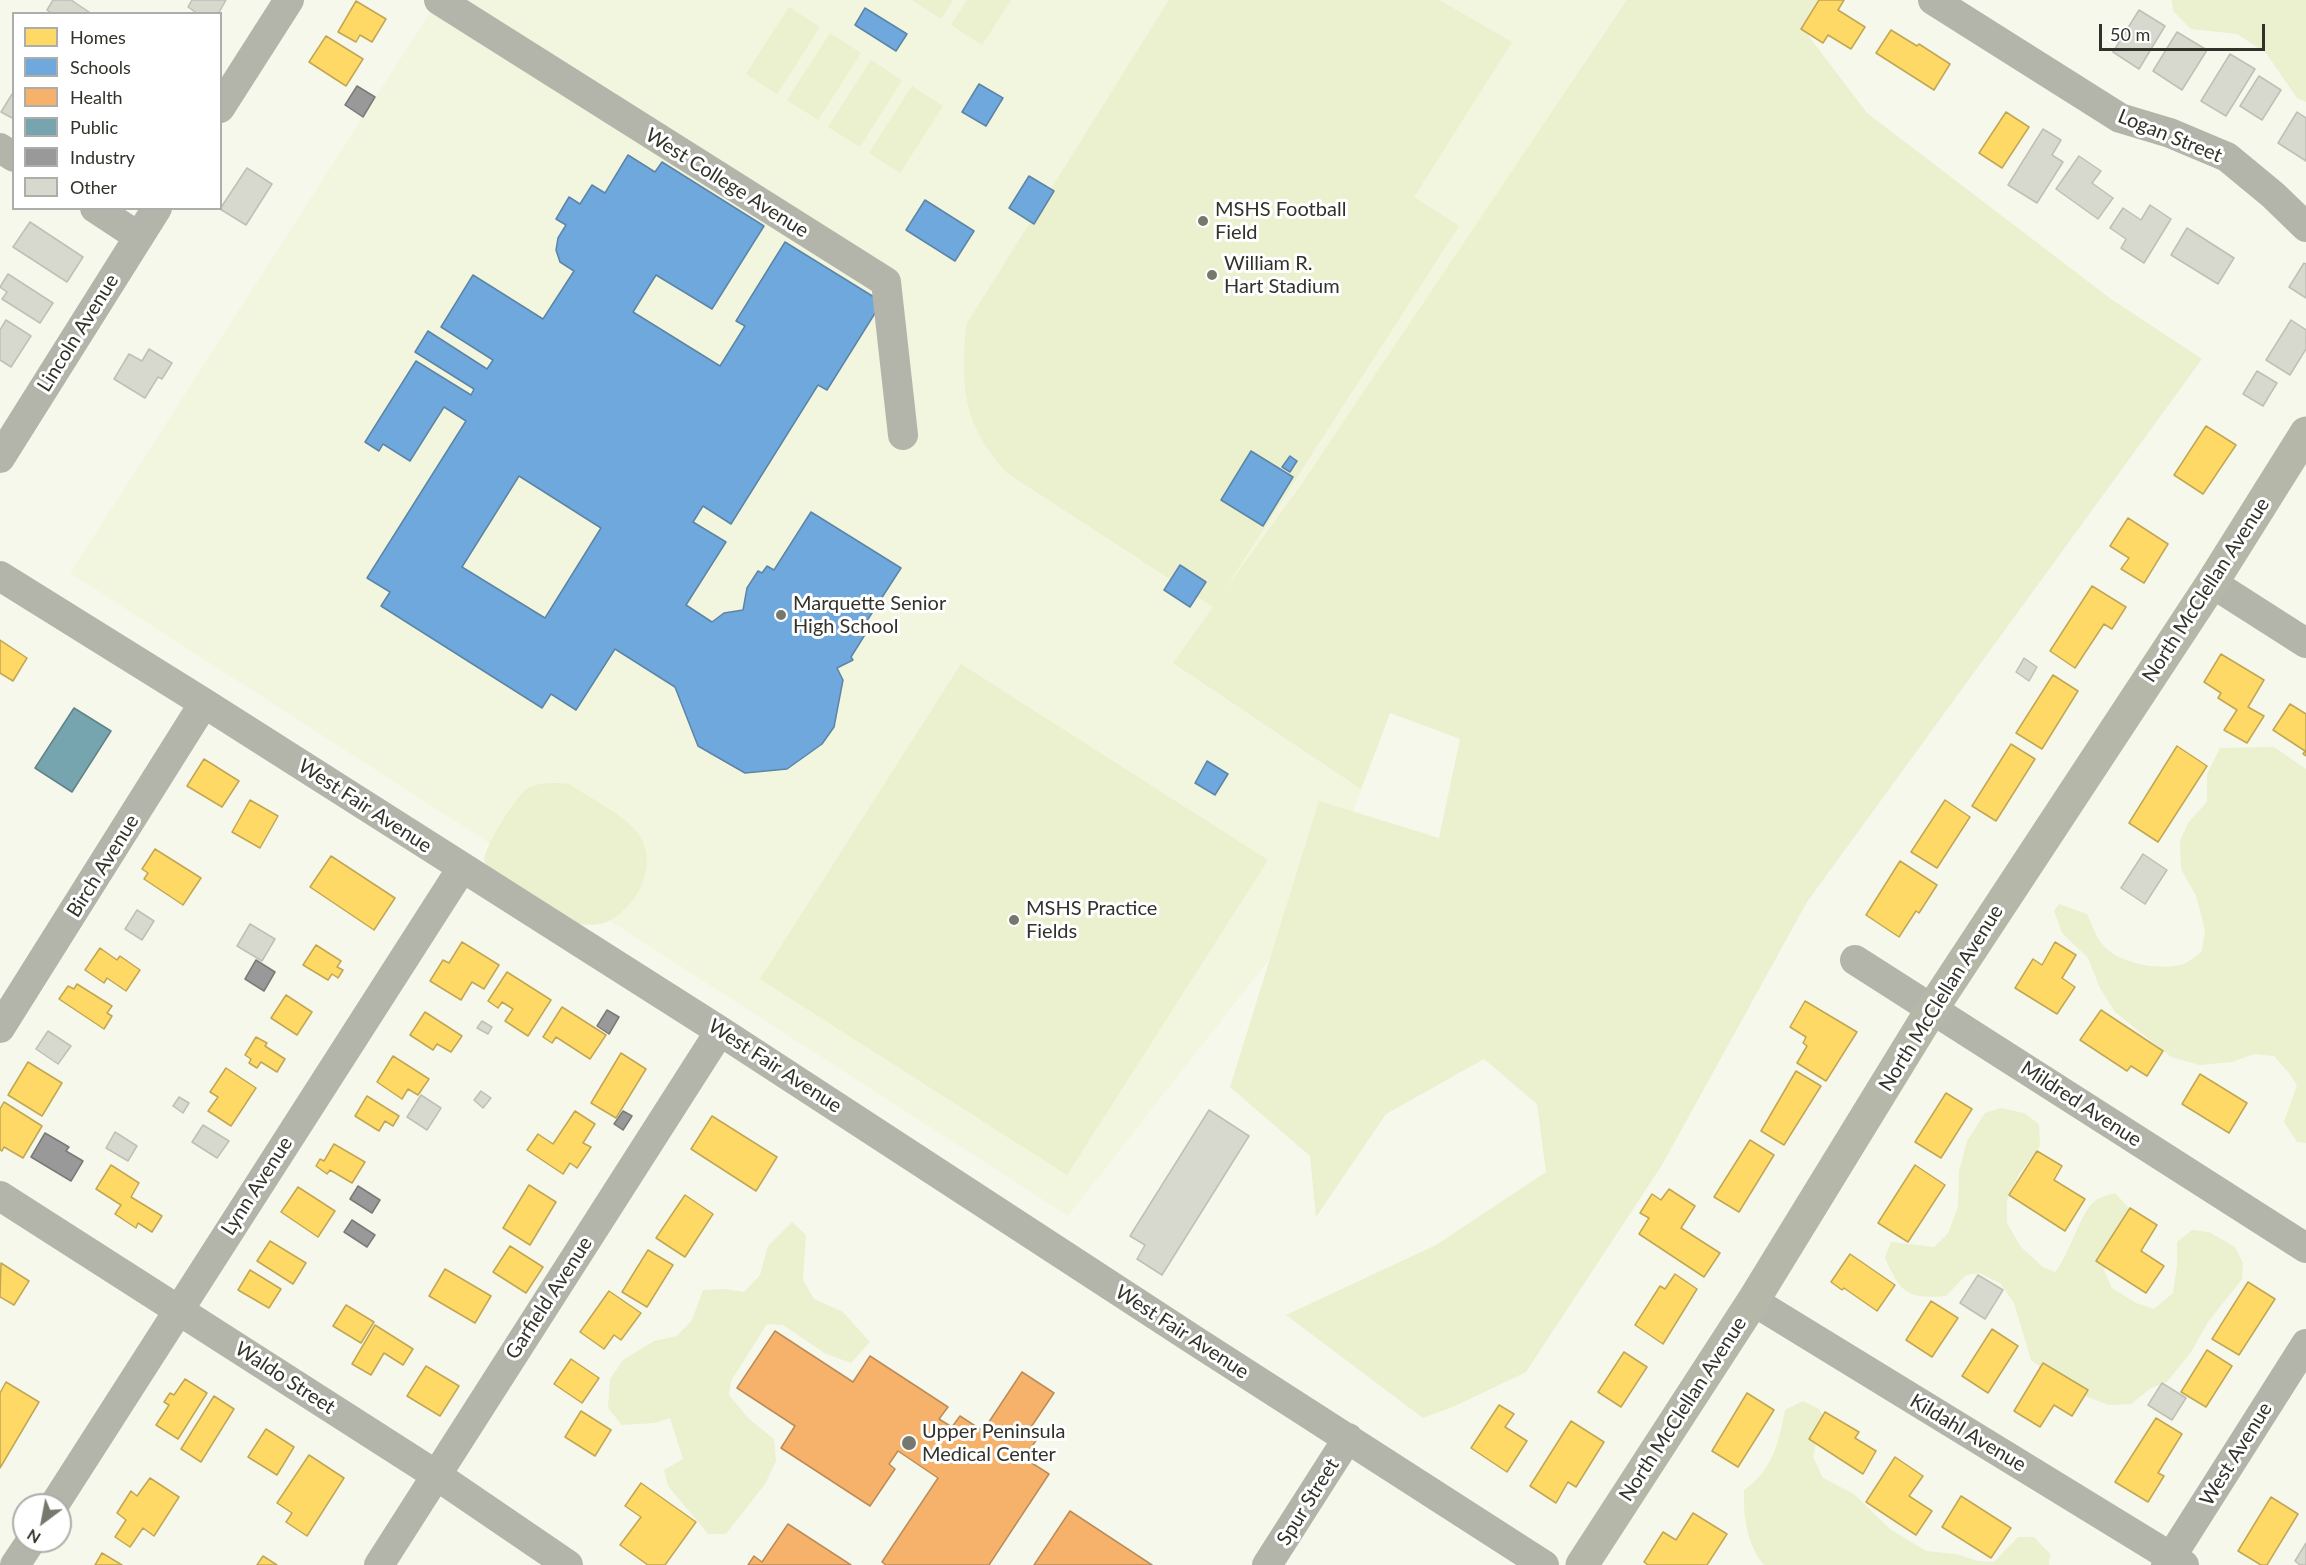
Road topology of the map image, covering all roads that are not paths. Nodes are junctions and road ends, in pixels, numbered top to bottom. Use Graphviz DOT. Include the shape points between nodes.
graph roads {
  1 [pos="290,0"];
  2 [pos="439,0"];
  3 [pos="1933,0"];
  4 [pos="222,105"];
  5 [pos="98,210"];
  6 [pos="156,210"];
  7 [pos="2306,227"];
  8 [pos="139,237"];
  9 [pos="2306,433"];
  10 [pos="903,435"];
  11 [pos="0,458"];
  12 [pos="0,576"];
  13 [pos="2212,583"];
  14 [pos="2306,643"];
  15 [pos="204,703"];
  16 [pos="462,868"];
  17 [pos="1855,960"];
  18 [pos="1932,1009"];
  19 [pos="0,1028"];
  20 [pos="720,1031"];
  21 [pos="0,1196"];
  22 [pos="2306,1248"];
  23 [pos="1753,1301"];
  24 [pos="178,1309"];
  25 [pos="2306,1344"];
  26 [pos="1348,1438"];
  27 [pos="436,1475"];
  28 [pos="62,1493"];
  29 [pos="2173,1562"];
  30 [pos="379,1565"];
  31 [pos="568,1565"];
  32 [pos="1267,1565"];
  33 [pos="1544,1565"];
  34 [pos="1582,1565"];
  1 -- 4 [label="street"];
  2 -- 10 [label="street, West College Avenue" via="886,282"];
  3 -- 7 [label="street, Logan Street" via="2120,118 2170,133 2227,157"];
  5 -- 8 [label="street"];
  6 -- 8 [label="street, Lincoln Avenue"];
  8 -- 11 [label="street, Lincoln Avenue"];
  9 -- 13 [label="main road, North McClellan Avenue"];
  12 -- 15 [label="street, West Fair Avenue"];
  13 -- 14 [label="street"];
  13 -- 18 [label="main road, North McClellan Avenue"];
  15 -- 16 [label="street, West Fair Avenue"];
  15 -- 19 [label="street, Birch Avenue"];
  16 -- 20 [label="street, West Fair Avenue"];
  16 -- 24 [label="street, Lynn Avenue"];
  17 -- 18 [label="street, Mildred Avenue"];
  18 -- 22 [label="street, Mildred Avenue"];
  18 -- 23 [label="main road, North McClellan Avenue"];
  20 -- 26 [label="street, West Fair Avenue"];
  20 -- 27 [label="street, Garfield Avenue"];
  21 -- 24 [label="street, Waldo Street"];
  23 -- 29 [label="street, Kildahl Avenue"];
  23 -- 34 [label="main road, North McClellan Avenue"];
  24 -- 27 [label="street, Waldo Street"];
  24 -- 28 [label="street, Lynn Avenue"];
  25 -- 29 [label="street, West Avenue"];
  26 -- 32 [label="street, Spur Street"];
  26 -- 33 [label="street, West Fair Avenue"];
  27 -- 30 [label="street, Garfield Avenue"];
  27 -- 31 [label="street, Waldo Street"];
}
